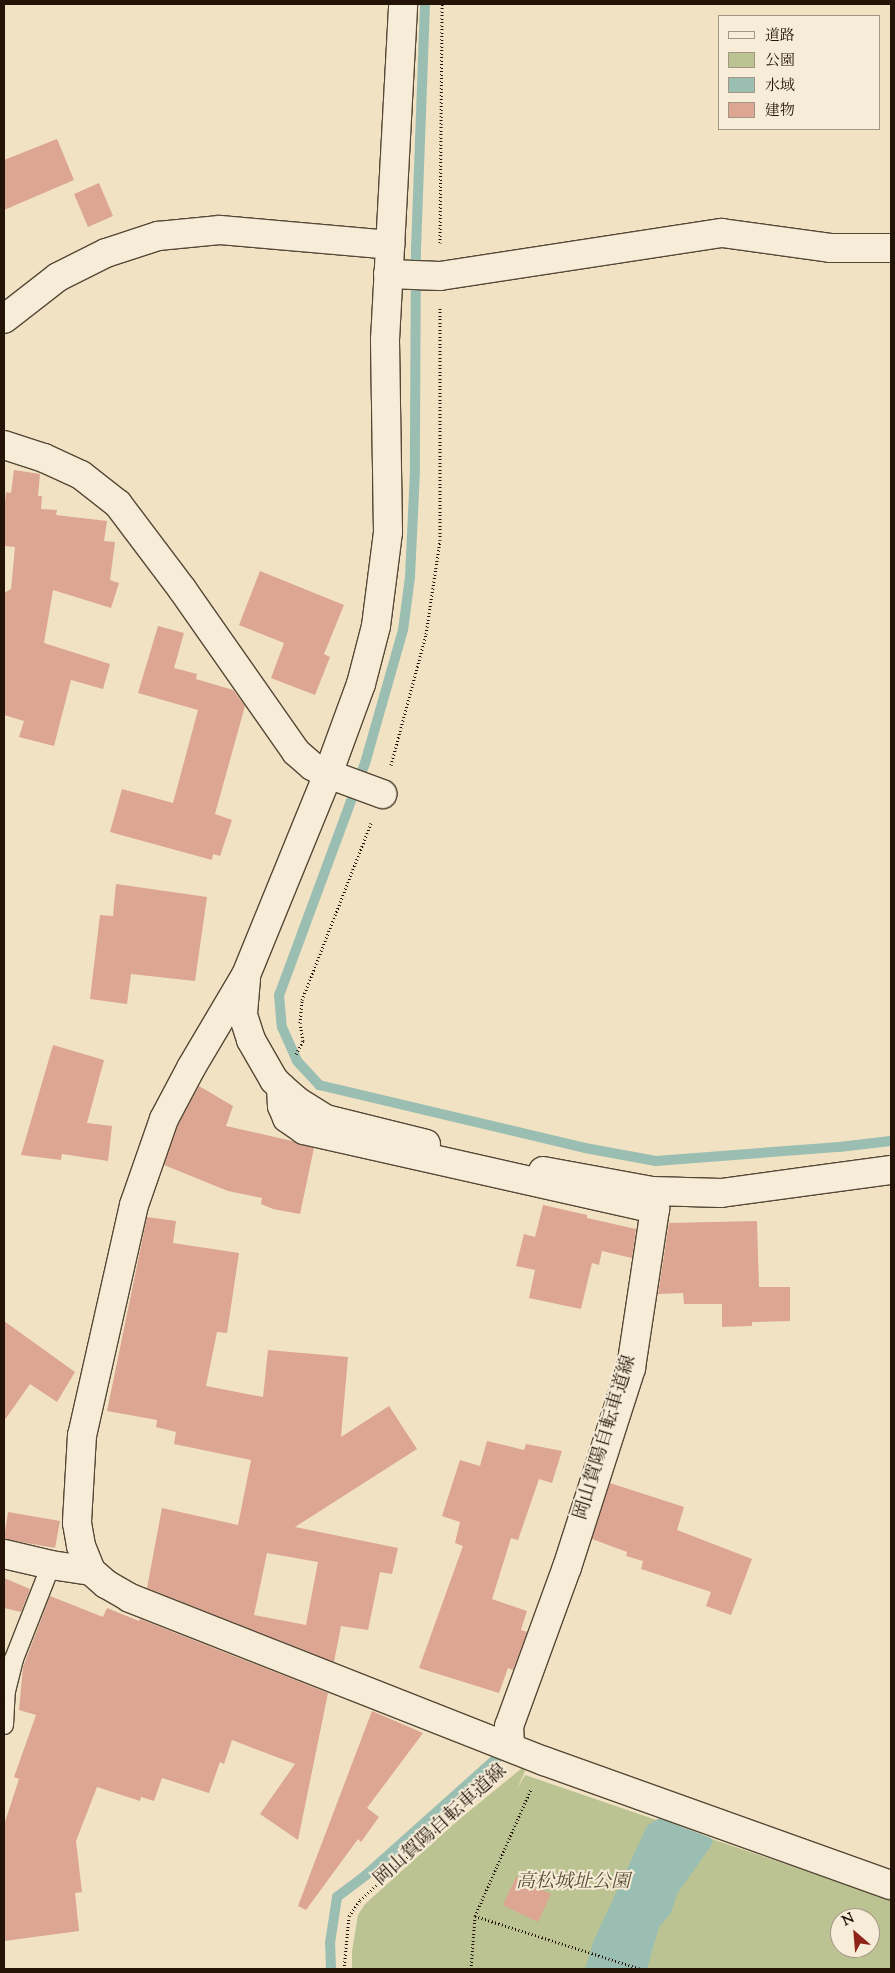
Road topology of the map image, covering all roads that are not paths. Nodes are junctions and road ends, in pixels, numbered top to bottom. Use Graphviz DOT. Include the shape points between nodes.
graph roads {
  1 [pos="403,4"];
  2 [pos="390,245"];
  3 [pos="891,248"];
  4 [pos="406,275"];
  5 [pos="4,319"];
  6 [pos="4,445"];
  7 [pos="356,785"];
  8 [pos="246,975"];
  9 [pos="281,1087"];
  10 [pos="891,1170"];
  11 [pos="840,1177"];
  12 [pos="655,1209"];
  13 [pos="4,1554"];
  14 [pos="51,1565"];
  15 [pos="91,1570"];
  16 [pos="4,1726"];
  17 [pos="510,1747"];
  18 [pos="891,1885"];
  1 -- 2 [label="street"];
  2 -- 4 [label="street"];
  2 -- 5 [label="street" via="220,230 158,236 106,253 58,277"];
  3 -- 4 [label="street" via="830,248 722,233 440,276"];
  4 -- 7 [label="street" via="385,340 388,532 373,636 361,684"];
  6 -- 7 [label="street" via="82,475 118,504 296,752 312,766"];
  7 -- 8 [label="street"];
  8 -- 9 [label="street" via="243,1014 251,1040"];
  8 -- 15 [label="street" via="164,1119 134,1206 82,1435 77,1523 81,1546"];
  9 -- 11 [label="street" via="326,1119 551,1173 652,1191 721,1193"];
  9 -- 12 [label="street" via="282,1106 287,1118 304,1130"];
  10 -- 11 [label="street"];
  11 -- 12 [label="street" via="787,1198"];
  12 -- 17 [label="street, 岡山賀陽自転車道線" via="631,1368 567,1567 509,1726"];
  13 -- 14 [label="street"];
  14 -- 15 [label="street"];
  14 -- 16 [label="lane" via="14,1659 6,1691"];
  15 -- 17 [label="street" via="106,1584 130,1598"];
  17 -- 18 [label="street"];
}
